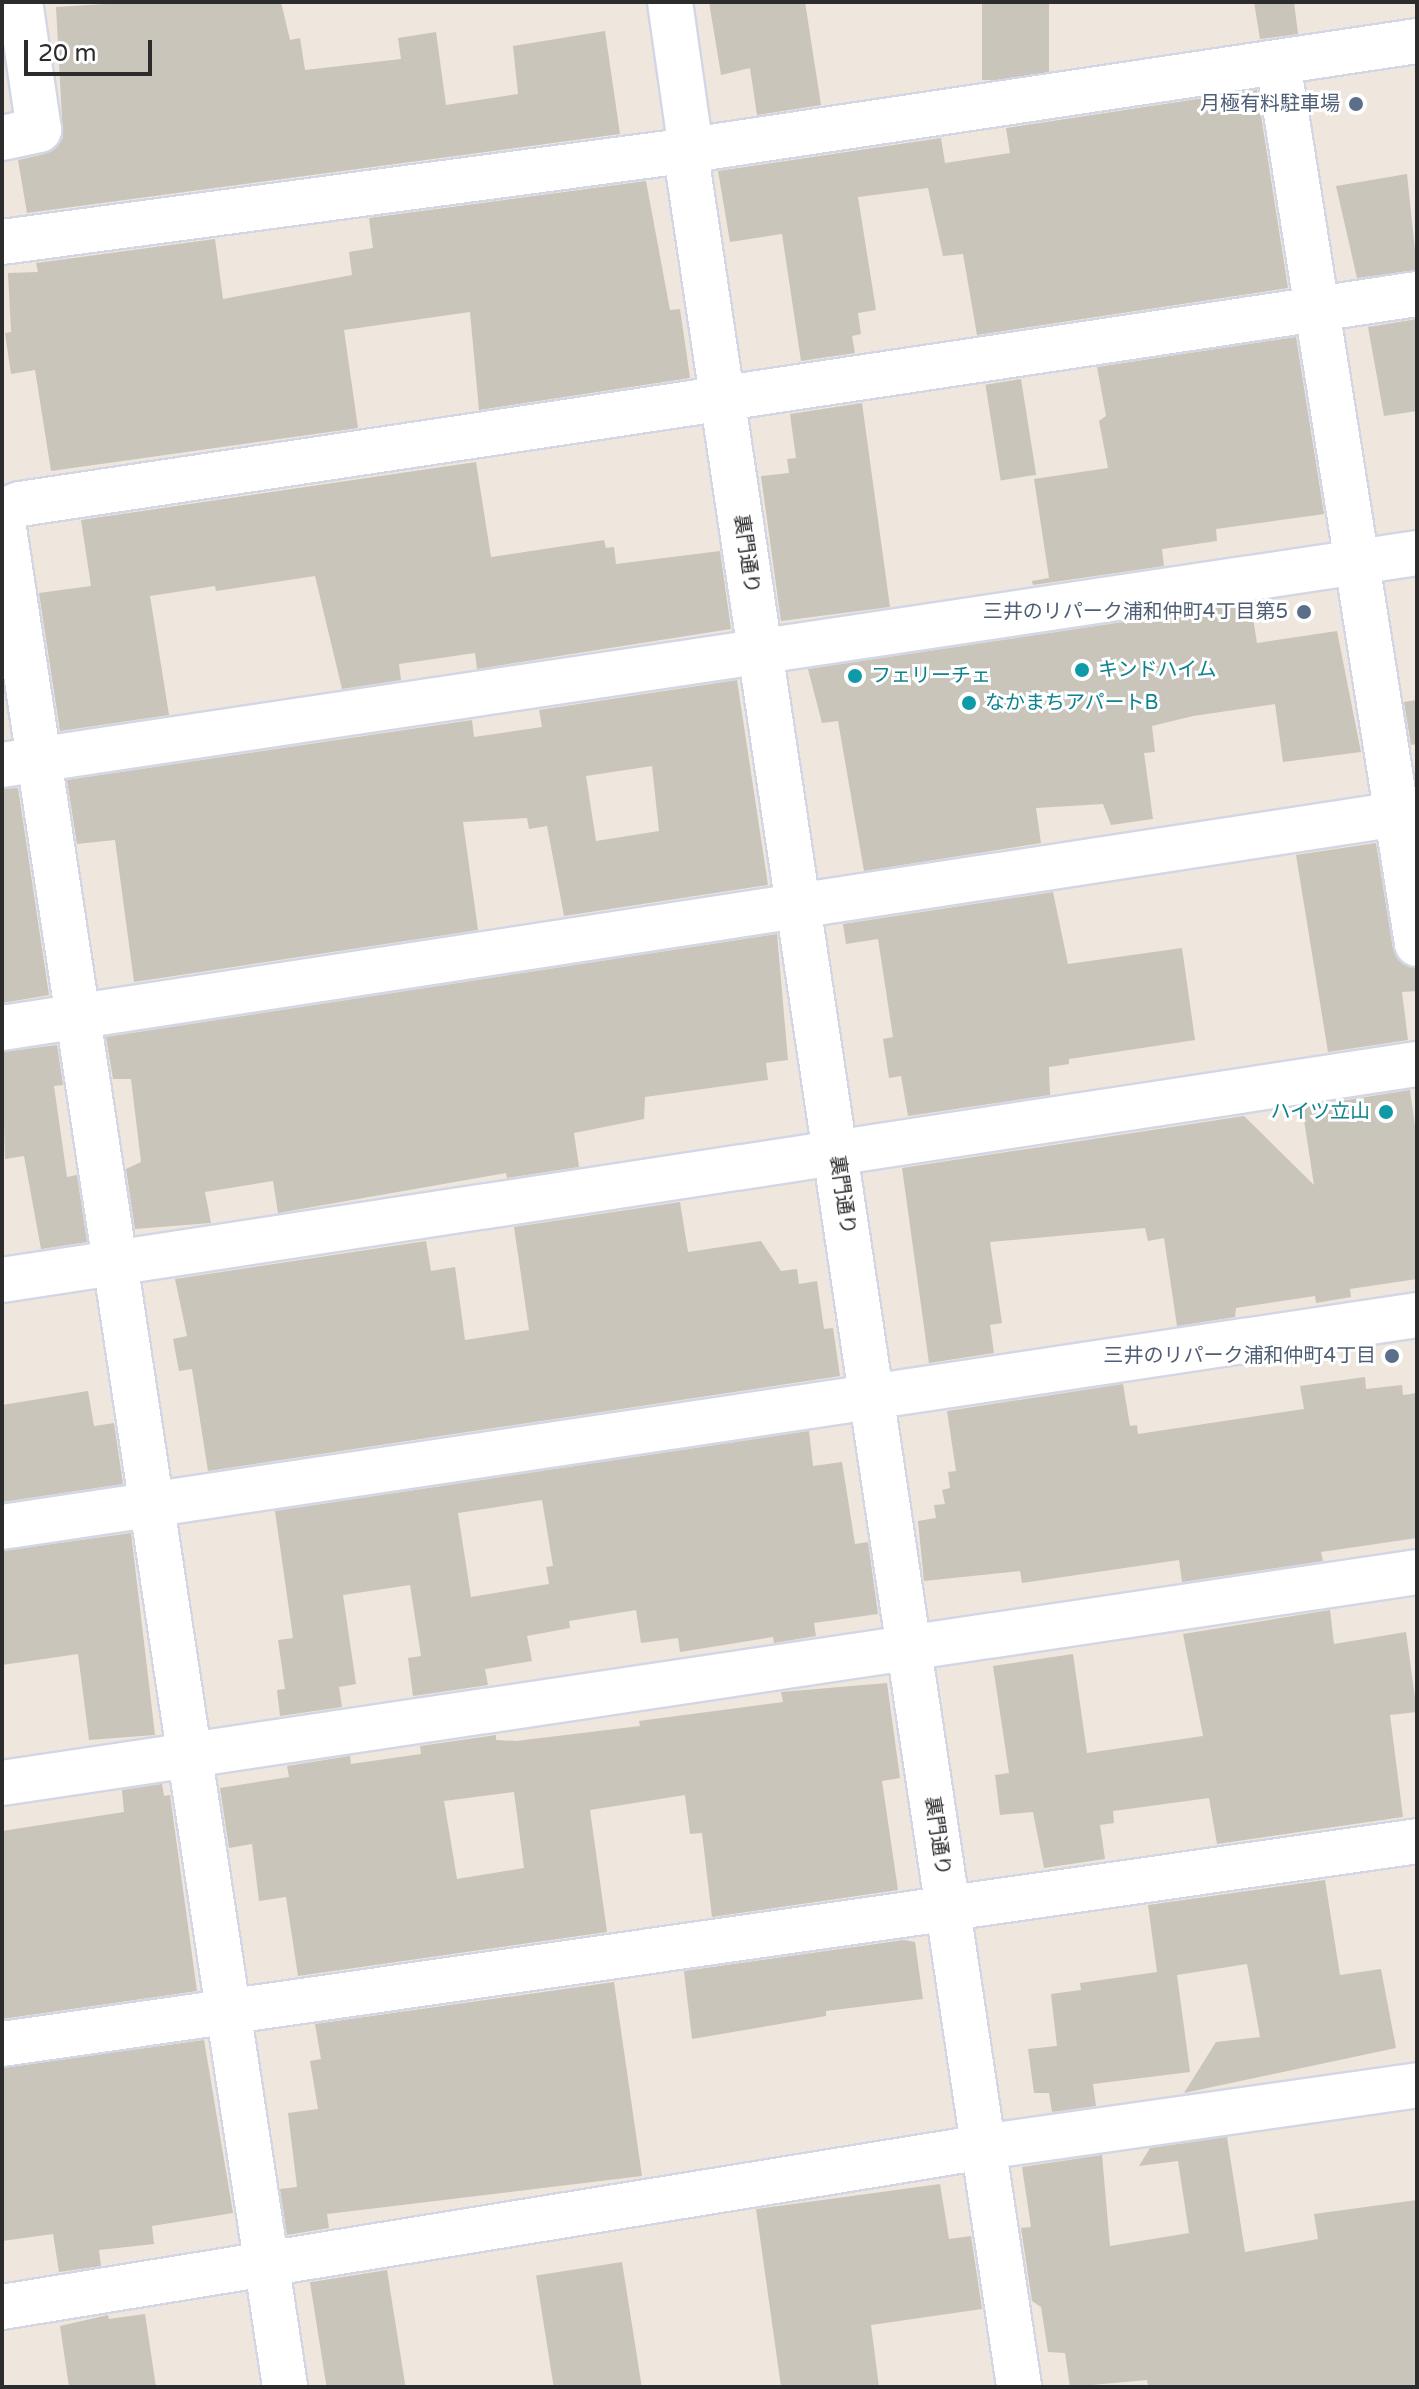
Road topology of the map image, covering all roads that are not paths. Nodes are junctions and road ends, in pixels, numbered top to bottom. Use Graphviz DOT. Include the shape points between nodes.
graph roads {
  1 [pos="20,2"];
  2 [pos="670,2"];
  3 [pos="1417,41"];
  4 [pos="1278,62"];
  5 [pos="2,138"];
  6 [pos="691,150"];
  7 [pos="2,242"];
  8 [pos="1417,294"];
  9 [pos="1319,309"];
  10 [pos="724,401"];
  11 [pos="2,513"];
  12 [pos="1417,553"];
  13 [pos="1359,561"];
  14 [pos="761,651"];
  15 [pos="20,762"];
  16 [pos="1407,812"];
  17 [pos="798,906"];
  18 [pos="1417,944"];
  19 [pos="78,1016"];
  20 [pos="2,1028"];
  21 [pos="1417,1064"];
  22 [pos="835,1153"];
  23 [pos="115,1263"];
  24 [pos="2,1280"];
  25 [pos="1417,1315"];
  26 [pos="872,1397"];
  27 [pos="151,1505"];
  28 [pos="2,1527"];
  29 [pos="1417,1572"];
  30 [pos="911,1647"];
  31 [pos="190,1755"];
  32 [pos="2,1783"];
  33 [pos="1417,1841"];
  34 [pos="948,1912"];
  35 [pos="229,2012"];
  36 [pos="2,2044"];
  37 [pos="1417,2085"];
  38 [pos="983,2147"];
  39 [pos="267,2266"];
  40 [pos="2,2307"];
  41 [pos="285,2387"];
  42 [pos="1019,2387"];
  1 -- 5 [label="street" via="39,130"];
  2 -- 6 [label="street, 裏門通り"];
  3 -- 4 [label="street"];
  4 -- 6 [label="street"];
  4 -- 9 [label="street"];
  6 -- 7 [label="street"];
  6 -- 10 [label="street, 裏門通り" via="689,175"];
  8 -- 9 [label="street"];
  9 -- 10 [label="street"];
  9 -- 13 [label="street"];
  10 -- 11 [label="street" via="36,501"];
  10 -- 14 [label="street, 裏門通り"];
  11 -- 15 [label="street"];
  12 -- 13 [label="street"];
  13 -- 14 [label="street"];
  13 -- 16 [label="street"];
  14 -- 15 [label="street"];
  14 -- 17 [label="street, 裏門通り"];
  15 -- 19 [label="street"];
  16 -- 17 [label="street"];
  16 -- 18 [label="street"];
  17 -- 19 [label="street"];
  17 -- 22 [label="street, 裏門通り"];
  19 -- 20 [label="street"];
  19 -- 23 [label="street"];
  21 -- 22 [label="street"];
  22 -- 23 [label="street"];
  22 -- 26 [label="street, 裏門通り"];
  23 -- 24 [label="street"];
  23 -- 27 [label="street"];
  25 -- 26 [label="street"];
  26 -- 27 [label="street"];
  26 -- 30 [label="street, 裏門通り"];
  27 -- 28 [label="street"];
  27 -- 31 [label="street"];
  29 -- 30 [label="street"];
  30 -- 31 [label="street"];
  30 -- 34 [label="street, 裏門通り"];
  31 -- 32 [label="street"];
  31 -- 35 [label="street"];
  33 -- 34 [label="street"];
  34 -- 35 [label="street"];
  34 -- 38 [label="street, 裏門通り"];
  35 -- 36 [label="street"];
  35 -- 39 [label="street"];
  37 -- 38 [label="street"];
  38 -- 39 [label="street"];
  38 -- 42 [label="street, 裏門通り"];
  39 -- 40 [label="street"];
  39 -- 41 [label="street"];
}
